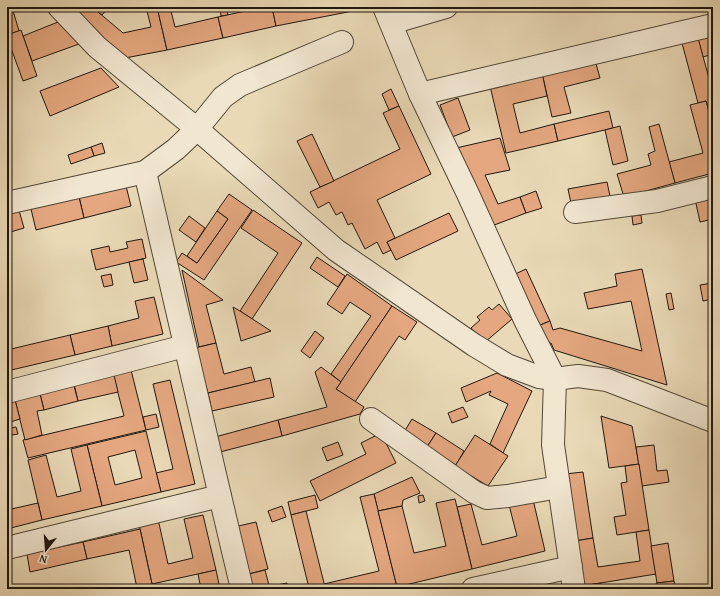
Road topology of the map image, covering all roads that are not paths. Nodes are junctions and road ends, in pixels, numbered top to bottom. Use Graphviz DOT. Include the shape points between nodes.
graph roads {
  1 [pos="59,7"];
  2 [pos="446,7"];
  3 [pos="387,15"];
  4 [pos="713,25"];
  5 [pos="342,42"];
  6 [pos="420,94"];
  7 [pos="197,129"];
  8 [pos="145,172"];
  9 [pos="713,187"];
  10 [pos="7,203"];
  11 [pos="575,212"];
  12 [pos="185,346"];
  13 [pos="555,379"];
  14 [pos="7,392"];
  15 [pos="371,419"];
  16 [pos="713,421"];
  17 [pos="559,487"];
  18 [pos="220,496"];
  19 [pos="7,548"];
  20 [pos="571,567"];
  21 [pos="242,589"];
  22 [pos="473,589"];
  23 [pos="574,589"];
  1 -- 7 [label="street" via="97,47"];
  2 -- 3 [label="street"];
  3 -- 6 [label="street"];
  4 -- 6 [label="street"];
  5 -- 7 [label="street" via="240,85 223,97"];
  6 -- 13 [label="street"];
  7 -- 8 [label="street" via="176,149"];
  7 -- 13 [label="street" via="336,250 374,277 507,365"];
  8 -- 10 [label="street"];
  8 -- 12 [label="street"];
  9 -- 11 [label="street" via="657,201"];
  12 -- 14 [label="street"];
  12 -- 18 [label="street"];
  13 -- 16 [label="street" via="578,376 608,380"];
  13 -- 17 [label="street" via="553,445"];
  15 -- 17 [label="street" via="474,492 488,498"];
  17 -- 20 [label="street"];
  18 -- 19 [label="street"];
  18 -- 21 [label="street"];
  20 -- 22 [label="street"];
  20 -- 23 [label="street"];
}
